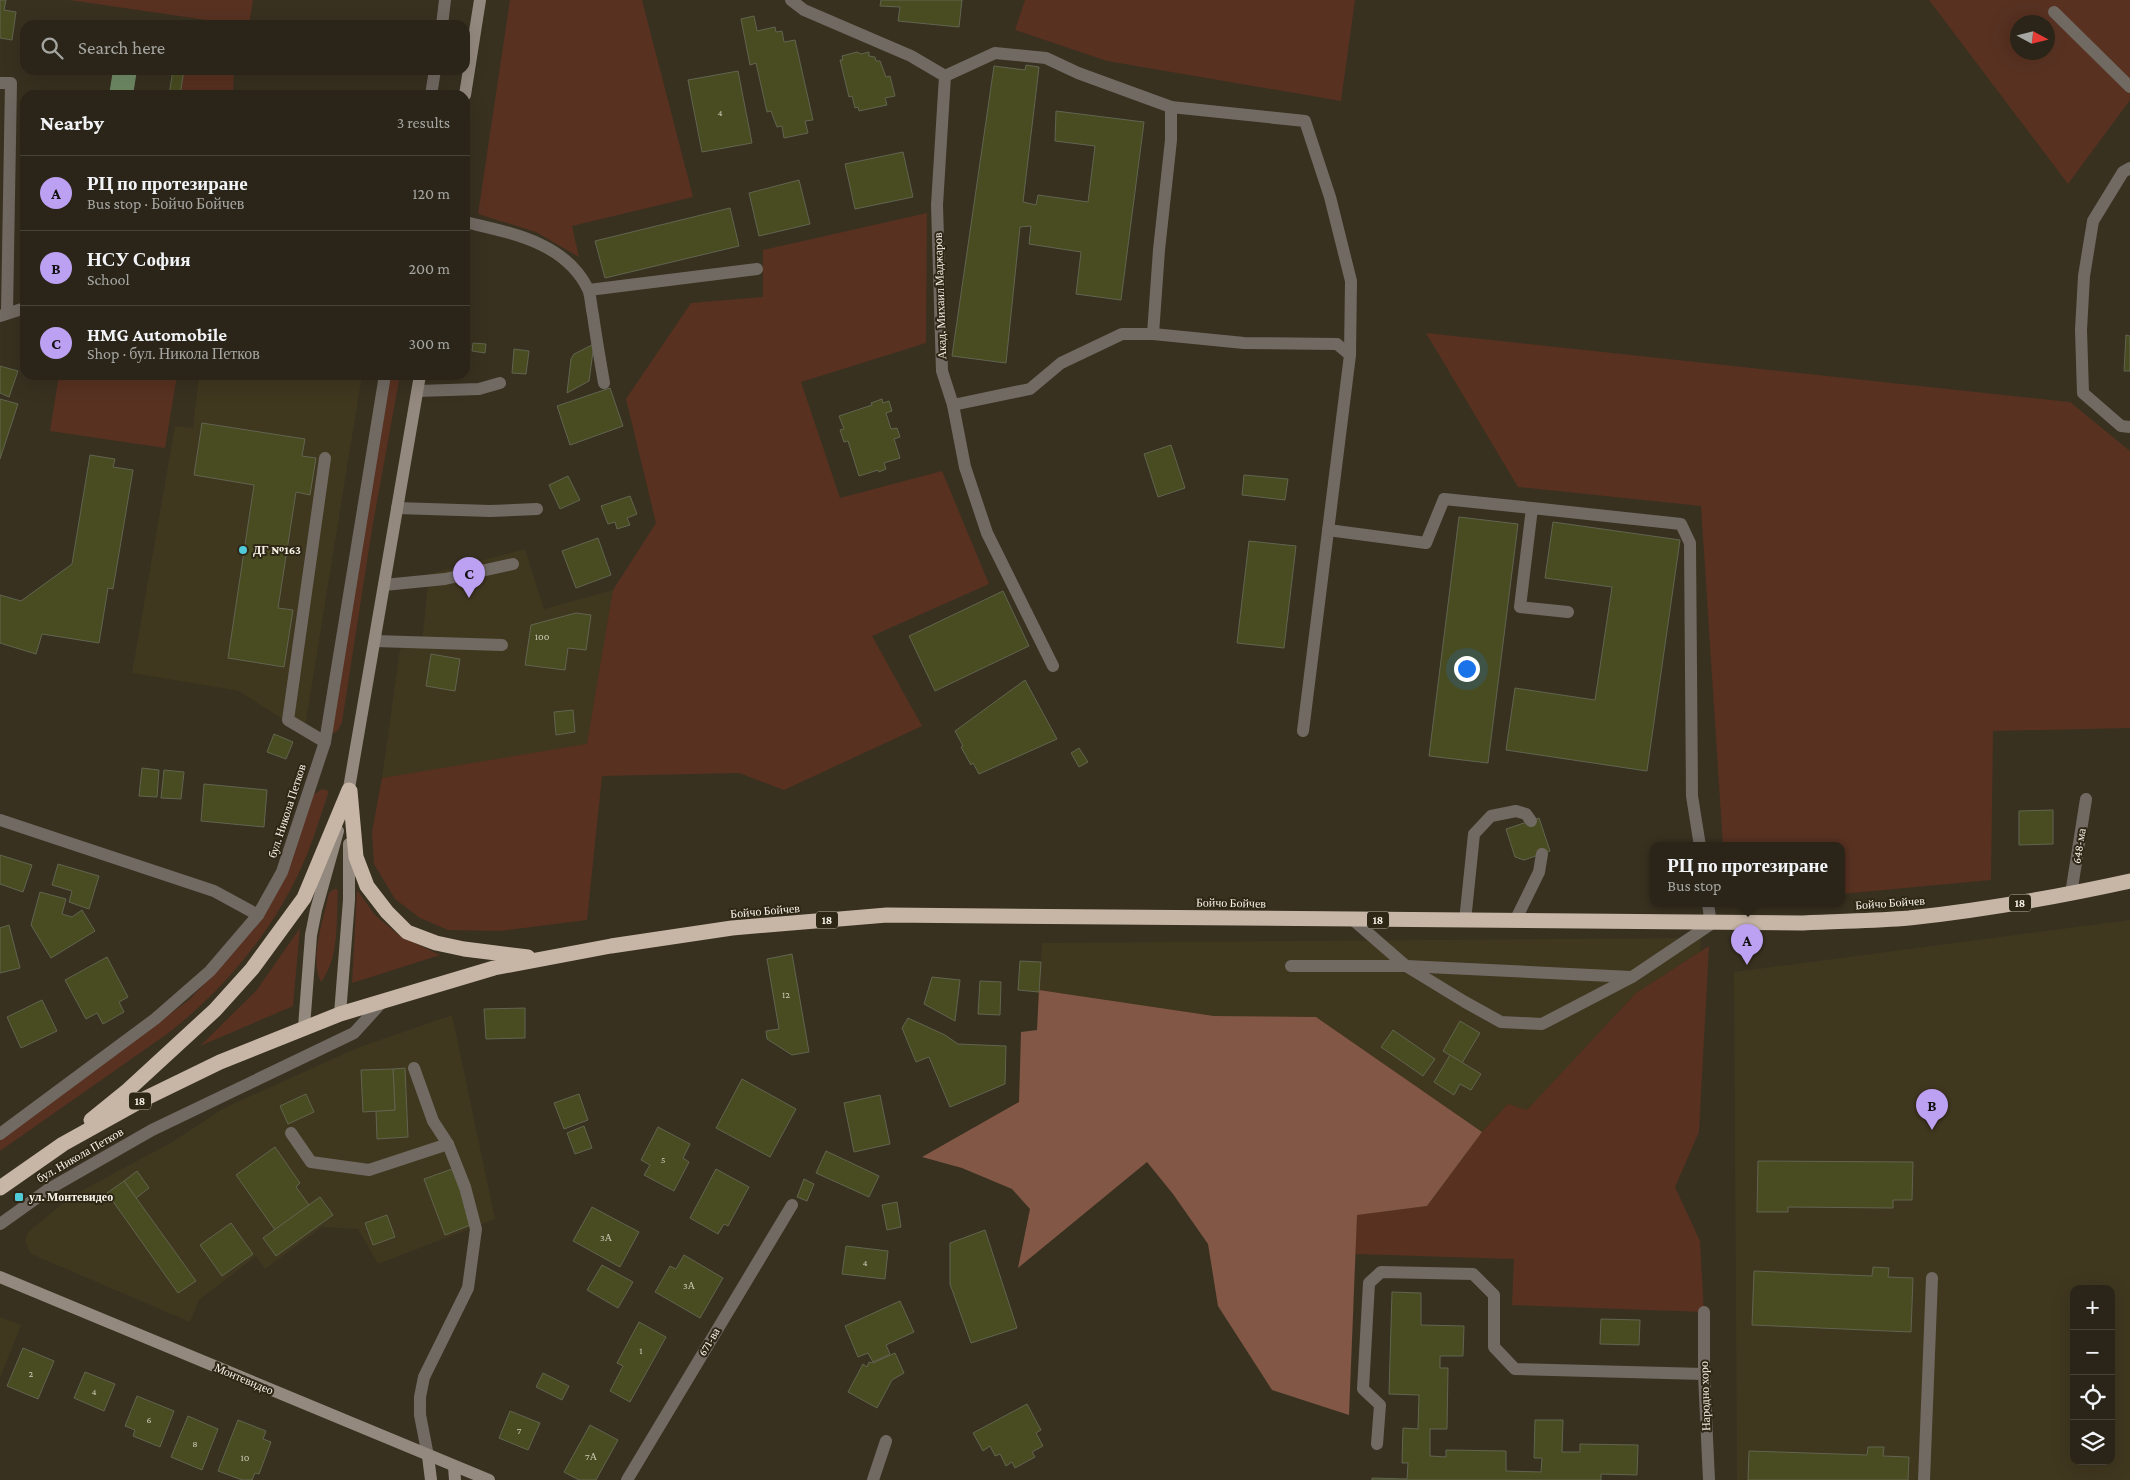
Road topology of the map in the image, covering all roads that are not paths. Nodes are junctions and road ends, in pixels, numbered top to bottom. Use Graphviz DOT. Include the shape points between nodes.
graph roads {
  1 [pos="446,0"];
  2 [pos="480,0"];
  3 [pos="791,0"];
  4 [pos="2054,12"];
  5 [pos="443,20"];
  6 [pos="470,63"];
  7 [pos="433,75"];
  8 [pos="468,75"];
  9 [pos="945,76"];
  10 [pos="0,83"];
  11 [pos="2130,88"];
  12 [pos="432,90"];
  13 [pos="466,90"];
  14 [pos="1171,107"];
  15 [pos="2130,168"];
  16 [pos="470,223"];
  17 [pos="756,269"];
  18 [pos="589,290"];
  19 [pos="20,309"];
  20 [pos="4,314"];
  21 [pos="1153,334"];
  22 [pos="1350,355"];
  23 [pos="384,380"];
  24 [pos="419,380"];
  25 [pos="604,382"];
  26 [pos="500,383"];
  27 [pos="418,391"];
  28 [pos="953,405"];
  29 [pos="2130,427"];
  30 [pos="325,458"];
  31 [pos="397,508"];
  32 [pos="1532,508"];
  33 [pos="537,510"];
  34 [pos="1328,530"];
  35 [pos="513,564"];
  36 [pos="384,585"];
  37 [pos="1568,612"];
  38 [pos="375,641"];
  39 [pos="502,645"];
  40 [pos="1053,666"];
  41 [pos="1303,731"];
  42 [pos="325,742"];
  43 [pos="349,790"];
  44 [pos="2086,799"];
  45 [pos="0,820"];
  46 [pos="1531,821"];
  47 [pos="1699,842"];
  48 [pos="1542,854"];
  49 [pos="2130,880"];
  50 [pos="2071,894"];
  51 [pos="1708,907"];
  52 [pos="258,915"];
  53 [pos="1352,919"];
  54 [pos="1465,921"];
  55 [pos="1515,922"];
  56 [pos="1711,924"];
  57 [pos="542,958"];
  58 [pos="1291,966"];
  59 [pos="1406,966"];
  60 [pos="1632,977"];
  61 [pos="384,1000"];
  62 [pos="340,1014"];
  63 [pos="304,1027"];
  64 [pos="414,1068"];
  65 [pos="291,1133"];
  66 [pos="0,1134"];
  67 [pos="63,1144"];
  68 [pos="448,1144"];
  69 [pos="0,1188"];
  70 [pos="792,1205"];
  71 [pos="0,1224"];
  72 [pos="0,1277"];
  73 [pos="1932,1278"];
  74 [pos="1704,1312"];
  75 [pos="1704,1374"];
  76 [pos="886,1441"];
  77 [pos="1377,1444"];
  78 [pos="428,1456"];
  79 [pos="454,1466"];
  80 [pos="431,1480"];
  81 [pos="455,1480"];
  82 [pos="489,1480"];
  83 [pos="627,1480"];
  84 [pos="873,1480"];
  85 [pos="1709,1480"];
  86 [pos="1924,1480"];
  1 -- 5 [label="street"];
  2 -- 6 [label="street"];
  3 -- 9 [label="street" via="804,10 911,56"];
  4 -- 11 [label="street"];
  7 -- 12 [label="street"];
  8 -- 13 [label="street"];
  9 -- 14 [label="street" via="995,53 1046,58"];
  9 -- 28 [label="street, Акад. Михаил Маджаров" via="938,224 942,371"];
  10 -- 20 [label="street" via="10,83"];
  14 -- 21 [label="street" via="1171,140"];
  14 -- 22 [label="street" via="1305,120 1330,197 1351,281"];
  15 -- 29 [label="street" via="2123,172 2092,221 2081,330 2083,393 2122,426"];
  16 -- 18 [label="street" via="516,234 544,245 576,271"];
  17 -- 18 [label="street"];
  18 -- 25 [label="street"];
  19 -- 20 [label="street"];
  21 -- 22 [label="street" via="1244,342 1337,344"];
  21 -- 28 [label="street" via="1122,334 1061,363 1030,390"];
  22 -- 34 [label="street"];
  23 -- 42 [label="street, бул. Никола Петков"];
  24 -- 27 [label="street"];
  26 -- 27 [label="street" via="479,388"];
  27 -- 31 [label="street"];
  28 -- 40 [label="street, Акад. Михаил Маджаров" via="965,467 987,533"];
  30 -- 42 [label="street" via="288,720"];
  31 -- 33 [label="street"];
  31 -- 36 [label="street"];
  32 -- 34 [label="street" via="1444,499 1426,543"];
  32 -- 37 [label="street" via="1520,607"];
  32 -- 47 [label="street" via="1681,524 1690,543 1692,796"];
  34 -- 41 [label="street"];
  35 -- 36 [label="street" via="445,579"];
  36 -- 38 [label="street"];
  38 -- 39 [label="street"];
  38 -- 43 [label="street"];
  42 -- 52 [label="street, бул. Никола Петков" via="282,872"];
  43 -- 57 [label="highway" via="356,857 367,886 406,932 464,949"];
  43 -- 62 [label="street" via="349,900"];
  43 -- 63 [label="street" via="311,935"];
  43 -- 67 [label="highway" via="304,898 252,969 215,1010"];
  44 -- 50 [label="street, 648-ма"];
  45 -- 52 [label="street" via="214,891"];
  46 -- 54 [label="street" via="1526,814 1516,811 1491,816 1474,834"];
  48 -- 55 [label="street" via="1539,872"];
  49 -- 50 [label="highway, Бойчо Бойчев / 18"];
  50 -- 56 [label="highway, Бойчо Бойчев / 18" via="1908,918"];
  51 -- 56 [label="street"];
  52 -- 66 [label="street, бул. Никола Петков" via="210,972 155,1020"];
  53 -- 54 [label="highway, Бойчо Бойчев / 18"];
  53 -- 57 [label="highway, Бойчо Бойчев / 18" via="887,915 732,928"];
  53 -- 59 [label="street"];
  54 -- 55 [label="highway, Бойчо Бойчев / 18"];
  55 -- 56 [label="highway, Бойчо Бойчев / 18"];
  56 -- 60 [label="street"];
  57 -- 61 [label="highway, Бойчо Бойчев / 18" via="494,968"];
  58 -- 59 [label="street"];
  59 -- 60 [label="street"];
  59 -- 60 [label="street" via="1501,1022 1542,1024"];
  61 -- 62 [label="highway, Бойчо Бойчев / 18"];
  61 -- 71 [label="street, бул. Никола Петков" via="354,1033 152,1130 48,1189"];
  62 -- 63 [label="highway, бул. Никола Петков / 18"];
  63 -- 67 [label="highway, бул. Никола Петков / 18" via="144,1098"];
  64 -- 68 [label="street" via="432,1121"];
  65 -- 68 [label="street" via="311,1162 369,1170"];
  67 -- 69 [label="highway, бул. Никола Петков / 18"];
  68 -- 78 [label="street" via="465,1187 476,1229 468,1288 424,1377 420,1415"];
  70 -- 83 [label="street, 671-ва"];
  72 -- 78 [label="street, Монтевидео"];
  73 -- 86 [label="street"];
  74 -- 75 [label="street, Народно хоро"];
  75 -- 77 [label="street" via="1516,1369 1494,1347 1494,1295 1473,1274 1381,1272 1369,1283 1363,1389 1380,1405"];
  75 -- 85 [label="street, Народно хоро"];
  76 -- 84 [label="street"];
  78 -- 79 [label="street, Монтевидео"];
  78 -- 80 [label="street"];
  79 -- 81 [label="street"];
  79 -- 82 [label="street, Монтевидео"];
}
